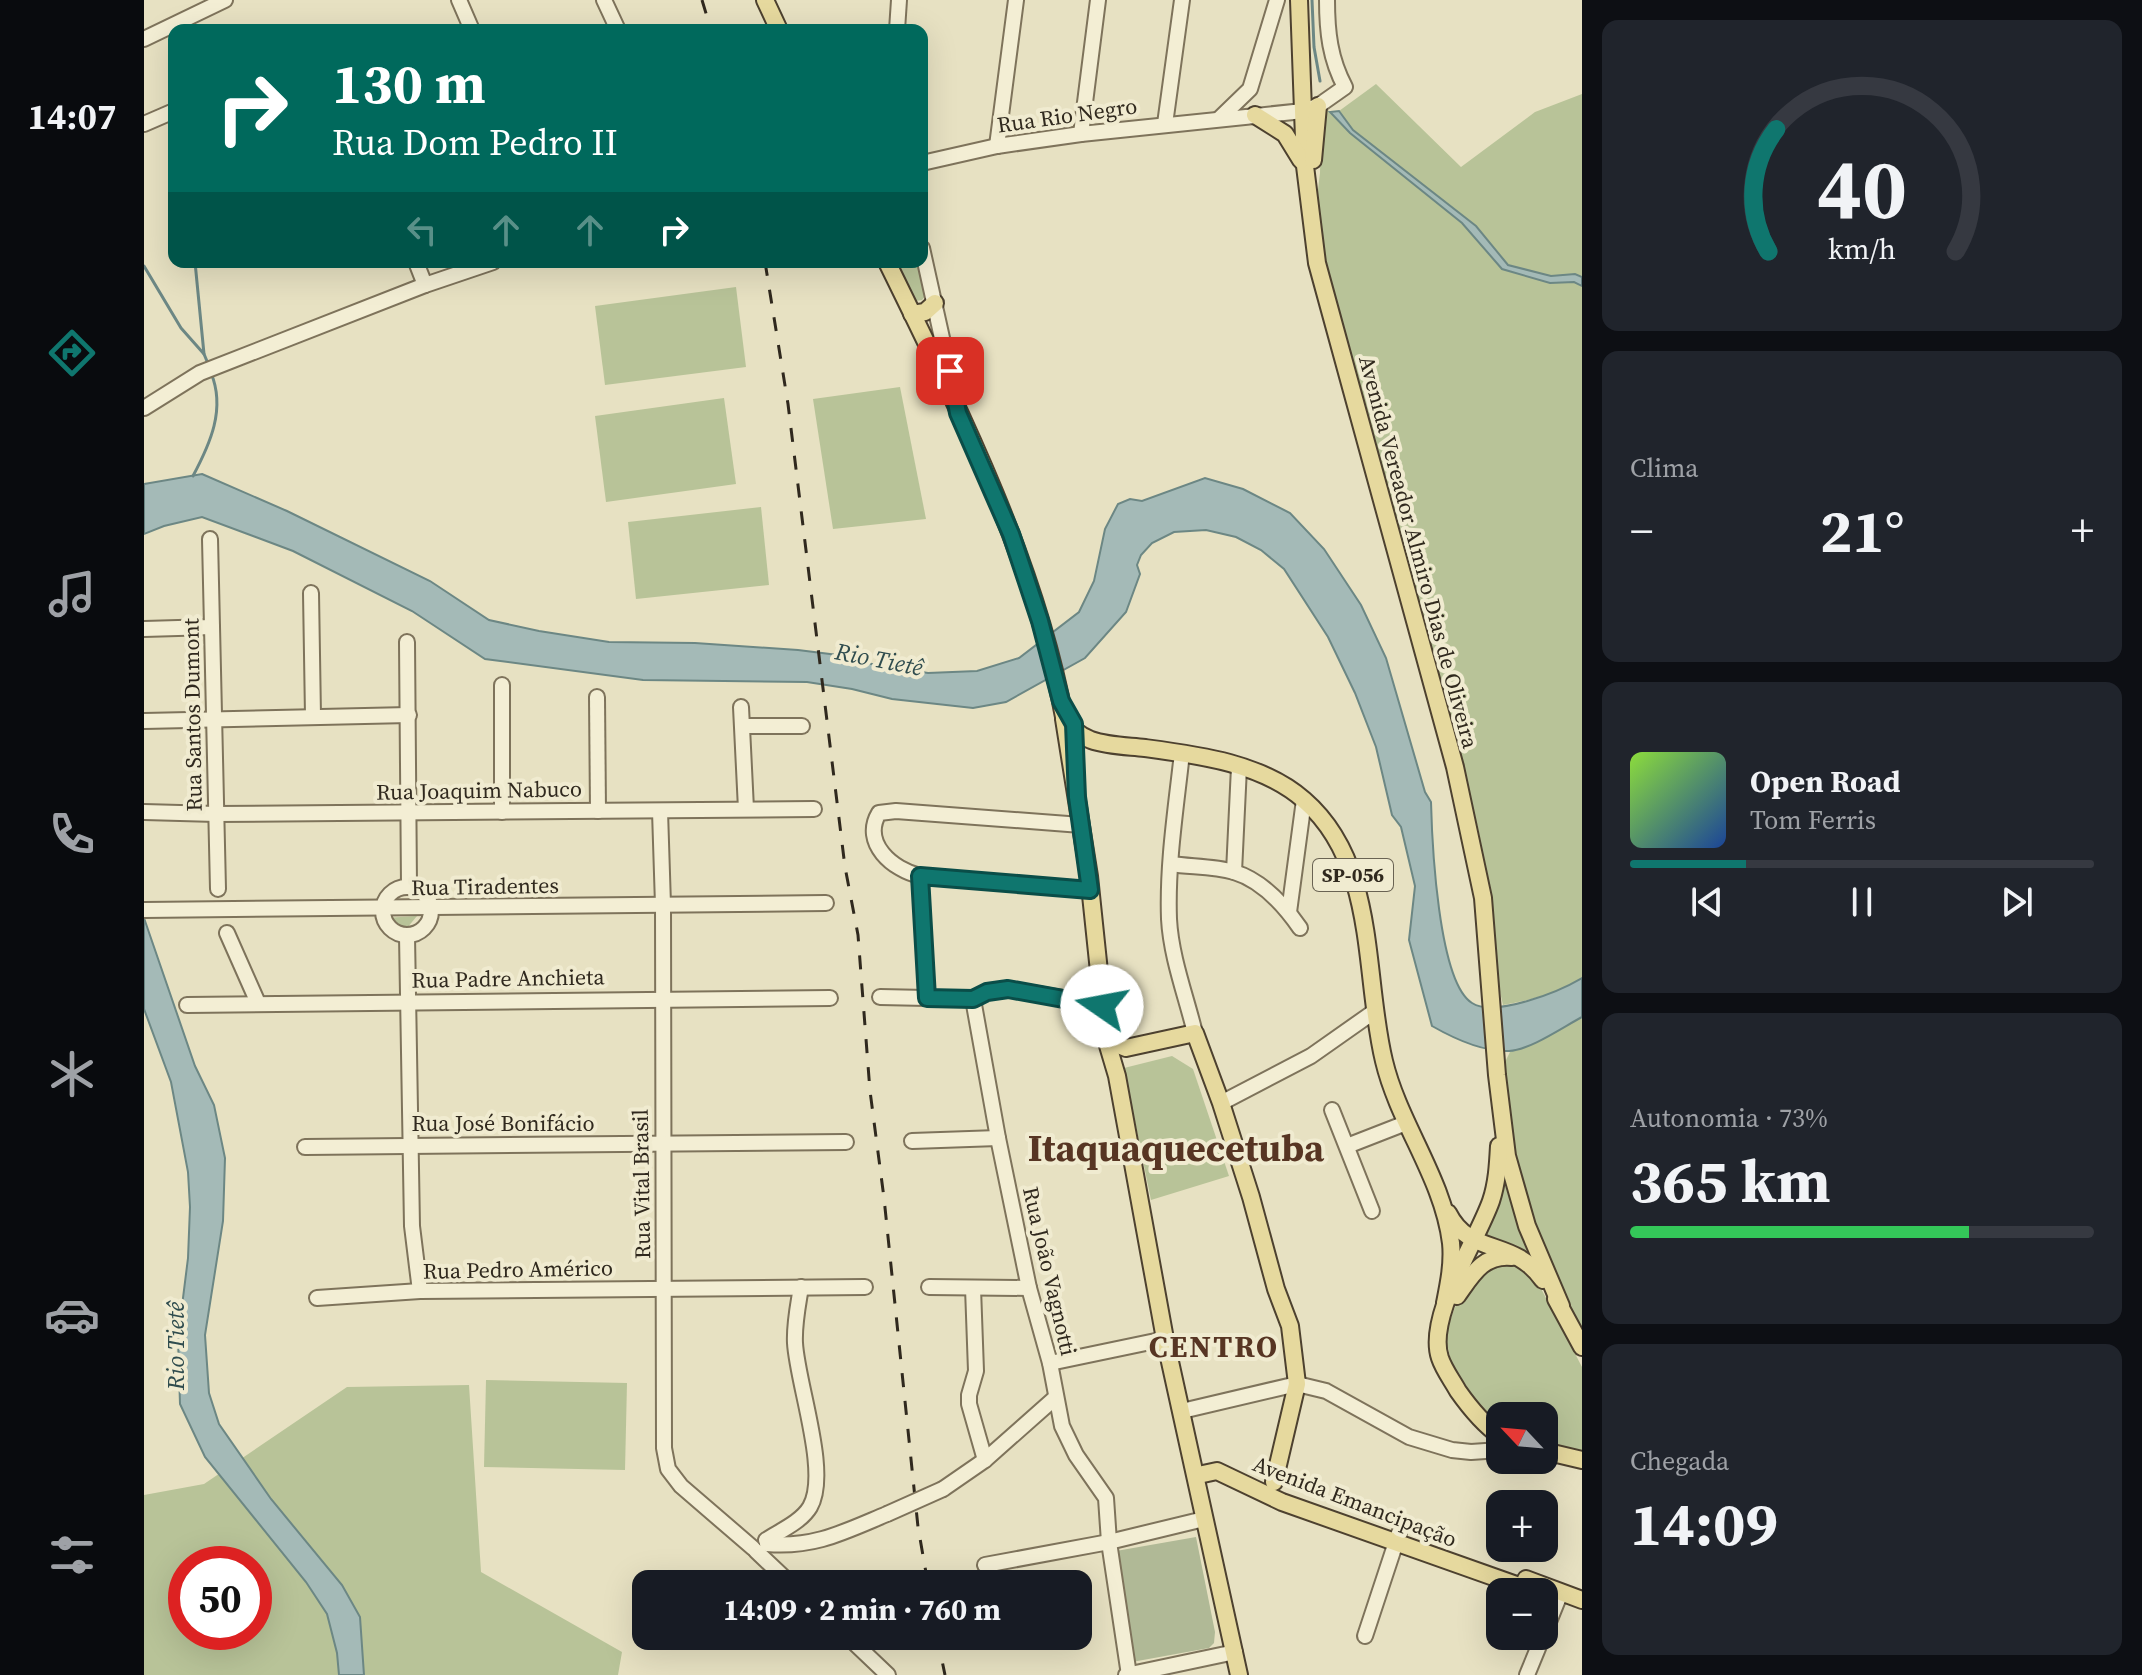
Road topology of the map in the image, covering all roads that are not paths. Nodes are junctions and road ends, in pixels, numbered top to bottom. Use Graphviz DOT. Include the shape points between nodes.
graph roads {
  1 [pos="225,0"];
  2 [pos="459,0"];
  3 [pos="604,0"];
  4 [pos="765,0"];
  5 [pos="899,0"];
  6 [pos="1016,0"];
  7 [pos="1098,0"];
  8 [pos="1182,0"];
  9 [pos="1277,0"];
  10 [pos="1299,0"];
  11 [pos="1327,0"];
  12 [pos="175,24"];
  13 [pos="469,24"];
  14 [pos="615,24"];
  15 [pos="776,24"];
  16 [pos="897,24"];
  17 [pos="168,27"];
  18 [pos="144,39"];
  19 [pos="1250,89"];
  20 [pos="1311,108"];
  21 [pos="1259,114"];
  22 [pos="1220,118"];
  23 [pos="168,119"];
  24 [pos="144,124"];
  25 [pos="1165,124"];
  26 [pos="1081,134"];
  27 [pos="997,146"];
  28 [pos="928,162"];
  29 [pos="1305,166"];
  30 [pos="1309,214"];
  31 [pos="418,268"];
  32 [pos="474,268"];
  33 [pos="890,268"];
  34 [pos="927,268"];
  35 [pos="425,285"];
  36 [pos="935,303"];
  37 [pos="912,314"];
  38 [pos="144,408"];
  39 [pos="958,413"];
  40 [pos="210,539"];
  41 [pos="311,593"];
  42 [pos="212,627"];
  43 [pos="144,629"];
  44 [pos="407,642"];
  45 [pos="502,685"];
  46 [pos="597,697"];
  47 [pos="1061,704"];
  48 [pos="741,707"];
  49 [pos="409,715"];
  50 [pos="313,716"];
  51 [pos="215,720"];
  52 [pos="144,721"];
  53 [pos="743,726"];
  54 [pos="802,726"];
  55 [pos="1075,732"];
  56 [pos="1103,743"];
  57 [pos="1182,753"];
  58 [pos="1076,758"];
  59 [pos="1239,767"];
  60 [pos="1077,797"];
  61 [pos="1304,800"];
  62 [pos="746,809"];
  63 [pos="814,809"];
  64 [pos="598,811"];
  65 [pos="660,811"];
  66 [pos="144,812"];
  67 [pos="502,812"];
  68 [pos="408,813"];
  69 [pos="216,814"];
  70 [pos="1081,825"];
  71 [pos="1171,864"];
  72 [pos="1234,872"];
  73 [pos="920,876"];
  74 [pos="409,886"];
  75 [pos="218,889"];
  76 [pos="1090,890"];
  77 [pos="826,903"];
  78 [pos="663,905"];
  79 [pos="383,909"];
  80 [pos="432,909"];
  81 [pos="150,910"];
  82 [pos="1289,912"];
  83 [pos="1300,928"];
  84 [pos="227,933"];
  85 [pos="407,936"];
  86 [pos="1100,981"];
  87 [pos="880,997"];
  88 [pos="662,998"];
  89 [pos="830,998"];
  90 [pos="927,998"];
  91 [pos="973,999"];
  92 [pos="410,1002"];
  93 [pos="258,1003"];
  94 [pos="1098,1004"];
  95 [pos="187,1005"];
  96 [pos="1375,1011"];
  97 [pos="1113,1033"];
  98 [pos="1195,1033"];
  99 [pos="1126,1048"];
  100 [pos="1117,1076"];
  101 [pos="1221,1103"];
  102 [pos="1332,1110"];
  103 [pos="1500,1116"];
  104 [pos="1406,1123"];
  105 [pos="998,1138"];
  106 [pos="912,1141"];
  107 [pos="846,1142"];
  108 [pos="662,1143"];
  109 [pos="411,1145"];
  110 [pos="1347,1146"];
  111 [pos="305,1147"];
  112 [pos="1438,1194"];
  113 [pos="1490,1203"];
  114 [pos="1372,1211"];
  115 [pos="1451,1219"];
  116 [pos="1474,1240"];
  117 [pos="1525,1260"];
  118 [pos="801,1287"];
  119 [pos="865,1287"];
  120 [pos="929,1287"];
  121 [pos="973,1288"];
  122 [pos="1029,1288"];
  123 [pos="665,1289"];
  124 [pos="420,1291"];
  125 [pos="317,1298"];
  126 [pos="1445,1303"];
  127 [pos="1561,1306"];
  128 [pos="1440,1324"];
  129 [pos="1165,1339"];
  130 [pos="1582,1347"];
  131 [pos="1050,1363"];
  132 [pos="1297,1384"];
  133 [pos="1055,1398"];
  134 [pos="1182,1411"];
  135 [pos="1486,1424"];
  136 [pos="1486,1451"];
  137 [pos="1558,1454"];
  138 [pos="1580,1459"];
  139 [pos="985,1460"];
  140 [pos="1198,1474"];
  141 [pos="1271,1489"];
  142 [pos="1204,1519"];
  143 [pos="1398,1538"];
  144 [pos="1109,1542"];
  145 [pos="760,1545"];
  146 [pos="985,1565"];
  147 [pos="775,1570"];
  148 [pos="1500,1578"];
  149 [pos="1508,1578"];
  150 [pos="1558,1596"];
  151 [pos="1558,1597"];
  152 [pos="1582,1600"];
  153 [pos="1582,1609"];
  154 [pos="1365,1636"];
  155 [pos="862,1650"];
  156 [pos="1538,1650"];
  157 [pos="1235,1652"];
  158 [pos="888,1675"];
  159 [pos="1128,1675"];
  160 [pos="1239,1675"];
  161 [pos="1527,1675"];
  1 -- 12 [label="street"];
  2 -- 13 [label="street"];
  3 -- 14 [label="street"];
  4 -- 15 [label="main road"];
  5 -- 16 [label="street"];
  6 -- 27 [label="street"];
  7 -- 26 [label="street"];
  8 -- 25 [label="street"];
  9 -- 19 [label="street"];
  10 -- 20 [label="main road, Avenida Vereador Almiro Dias de Oliveira"];
  11 -- 20 [label="street" via="1333,62 1345,87"];
  17 -- 18 [label="street"];
  19 -- 21 [label="street"];
  19 -- 22 [label="street"];
  20 -- 21 [label="street, Rua Rio Negro"];
  20 -- 29 [label="main road, Avenida Vereador Almiro Dias de Oliveira"];
  20 -- 30 [label="main road"];
  21 -- 22 [label="street, Rua Rio Negro"];
  21 -- 29 [label="main road" via="1285,134"];
  22 -- 25 [label="street, Rua Rio Negro"];
  23 -- 24 [label="street"];
  25 -- 26 [label="street, Rua Rio Negro"];
  26 -- 27 [label="street, Rua Rio Negro"];
  27 -- 28 [label="street, Rua Rio Negro"];
  29 -- 30 [label="main road, Avenida Vereador Almiro Dias de Oliveira"];
  30 -- 103 [label="main road, Avenida Vereador Almiro Dias de Oliveira" via="1317,263 1455,767 1483,898"];
  31 -- 35 [label="street"];
  32 -- 35 [label="street"];
  33 -- 37 [label="main road"];
  34 -- 36 [label="street"];
  35 -- 38 [label="street" via="207,371"];
  36 -- 37 [label="main road"];
  36 -- 39 [label="street"];
  37 -- 39 [label="main road"];
  39 -- 47 [label="main road" via="1011,534"];
  40 -- 42 [label="street, Rua Santos Dumont"];
  41 -- 50 [label="street"];
  42 -- 43 [label="street"];
  42 -- 51 [label="street, Rua Santos Dumont"];
  44 -- 49 [label="street"];
  45 -- 67 [label="street"];
  46 -- 64 [label="street"];
  47 -- 55 [label="main road"];
  47 -- 60 [label="main road"];
  48 -- 53 [label="street"];
  49 -- 50 [label="street"];
  49 -- 68 [label="street"];
  50 -- 51 [label="street"];
  51 -- 52 [label="street"];
  51 -- 69 [label="street, Rua Santos Dumont"];
  53 -- 54 [label="street"];
  53 -- 62 [label="street"];
  55 -- 56 [label="main road, SP-056"];
  55 -- 58 [label="main road"];
  56 -- 57 [label="main road, SP-056"];
  56 -- 58 [label="main road" via="1084,747"];
  57 -- 59 [label="main road, SP-056"];
  57 -- 71 [label="street"];
  58 -- 60 [label="main road"];
  59 -- 61 [label="main road, SP-056"];
  59 -- 72 [label="street"];
  60 -- 70 [label="main road"];
  61 -- 82 [label="street"];
  61 -- 96 [label="main road, SP-056" via="1337,842 1357,886"];
  62 -- 63 [label="street, Rua Joaquim Nabuco"];
  62 -- 65 [label="street, Rua Joaquim Nabuco"];
  64 -- 65 [label="street, Rua Joaquim Nabuco"];
  64 -- 67 [label="street, Rua Joaquim Nabuco"];
  65 -- 78 [label="street, Rua Vital Brasil"];
  66 -- 69 [label="street, Rua Joaquim Nabuco"];
  67 -- 68 [label="street, Rua Joaquim Nabuco"];
  68 -- 69 [label="street, Rua Joaquim Nabuco"];
  68 -- 74 [label="street"];
  69 -- 75 [label="street, Rua Santos Dumont"];
  70 -- 73 [label="street" via="879,813 874,823 881,853 899,869"];
  70 -- 76 [label="main road"];
  71 -- 72 [label="street"];
  71 -- 98 [label="street" via="1171,935"];
  72 -- 82 [label="street"];
  73 -- 76 [label="street"];
  73 -- 90 [label="street"];
  74 -- 79 [label="street" via="393,891"];
  74 -- 80 [label="street" via="423,892"];
  76 -- 86 [label="main road"];
  77 -- 78 [label="street, Rua Tiradentes"];
  78 -- 80 [label="street, Rua Tiradentes"];
  78 -- 88 [label="street, Rua Vital Brasil"];
  79 -- 80 [label="street, Rua Tiradentes"];
  79 -- 81 [label="street, Rua Tiradentes"];
  79 -- 85 [label="street" via="388,927"];
  80 -- 85 [label="street" via="427,926"];
  82 -- 83 [label="street"];
  84 -- 93 [label="street"];
  85 -- 92 [label="street"];
  86 -- 94 [label="main road"];
  86 -- 97 [label="main road"];
  87 -- 90 [label="street"];
  88 -- 89 [label="street, Rua Padre Anchieta"];
  88 -- 92 [label="street, Rua Padre Anchieta"];
  88 -- 108 [label="street, Rua Vital Brasil"];
  90 -- 91 [label="street"];
  91 -- 94 [label="street" via="1008,989"];
  91 -- 105 [label="street, Rua João Vagnotti"];
  92 -- 93 [label="street, Rua Padre Anchieta"];
  92 -- 109 [label="street"];
  93 -- 95 [label="street, Rua Padre Anchieta"];
  94 -- 97 [label="main road"];
  94 -- 100 [label="main road"];
  96 -- 101 [label="street" via="1311,1056"];
  96 -- 104 [label="main road, SP-056" via="1384,1062"];
  97 -- 99 [label="main road" via="1116,1044"];
  98 -- 99 [label="main road"];
  98 -- 101 [label="main road"];
  99 -- 100 [label="main road"];
  100 -- 129 [label="main road"];
  101 -- 132 [label="main road" via="1290,1326"];
  102 -- 110 [label="street"];
  103 -- 113 [label="main road, Avenida Vereador Almiro Dias de Oliveira"];
  103 -- 127 [label="main road, Avenida Vereador Almiro Dias de Oliveira" via="1520,1207"];
  104 -- 110 [label="street"];
  104 -- 112 [label="main road, SP-056"];
  105 -- 106 [label="street"];
  105 -- 122 [label="street, Rua João Vagnotti"];
  107 -- 108 [label="street, Rua José Bonifácio"];
  108 -- 109 [label="street, Rua José Bonifácio"];
  108 -- 123 [label="street, Rua Vital Brasil"];
  109 -- 111 [label="street, Rua José Bonifácio"];
  109 -- 124 [label="street"];
  110 -- 114 [label="street"];
  112 -- 115 [label="main road, SP-056"];
  112 -- 126 [label="main road, SP-056" via="1451,1250"];
  113 -- 115 [label="main road" via="1471,1224"];
  113 -- 116 [label="main road, Avenida Vereador Almiro Dias de Oliveira"];
  115 -- 116 [label="main road, SP-056"];
  116 -- 117 [label="main road, SP-056"];
  116 -- 126 [label="main road, Avenida Vereador Almiro Dias de Oliveira"];
  117 -- 127 [label="main road, SP-056"];
  117 -- 128 [label="main road" via="1486,1261"];
  118 -- 119 [label="street, Rua Pedro Américo"];
  118 -- 123 [label="street, Rua Pedro Américo"];
  118 -- 145 [label="street" via="795,1343 815,1489 801,1518"];
  120 -- 121 [label="street"];
  121 -- 122 [label="street"];
  121 -- 139 [label="street" via="976,1371 969,1404"];
  122 -- 131 [label="street, Rua João Vagnotti"];
  123 -- 124 [label="street, Rua Pedro Américo"];
  123 -- 145 [label="street, Rua Vital Brasil" via="668,1469 730,1530"];
  124 -- 125 [label="street, Rua Pedro Américo"];
  126 -- 128 [label="main road, SP-056"];
  127 -- 130 [label="main road, SP-056"];
  128 -- 135 [label="main road, SP-056" via="1439,1356 1445,1371"];
  129 -- 131 [label="street"];
  129 -- 134 [label="main road"];
  131 -- 133 [label="street, Rua João Vagnotti"];
  132 -- 134 [label="street"];
  132 -- 136 [label="street" via="1326,1391 1409,1437 1452,1450"];
  132 -- 141 [label="main road"];
  133 -- 139 [label="street"];
  133 -- 144 [label="street, Rua João Vagnotti" via="1068,1441 1106,1498"];
  134 -- 140 [label="main road"];
  137 -- 138 [label="main road"];
  139 -- 145 [label="street, bridge" via="943,1489 814,1543"];
  140 -- 141 [label="main road" via="1210,1481"];
  140 -- 141 [label="main road, Avenida Emancipação" via="1211,1471"];
  140 -- 142 [label="main road"];
  141 -- 143 [label="main road, Avenida Emancipação"];
  142 -- 144 [label="street"];
  142 -- 157 [label="main road"];
  143 -- 148 [label="main road, Avenida Emancipação"];
  143 -- 149 [label="main road, Avenida Emancipação"];
  143 -- 154 [label="street"];
  144 -- 146 [label="street"];
  144 -- 159 [label="street, Rua João Vagnotti"];
  145 -- 147 [label="street, Rua Vital Brasil"];
  150 -- 152 [label="main road, Avenida Emancipação"];
  151 -- 153 [label="main road, Avenida Emancipação"];
  155 -- 158 [label="street"];
  156 -- 161 [label="street"];
  157 -- 159 [label="street"];
  157 -- 160 [label="main road"];
}
